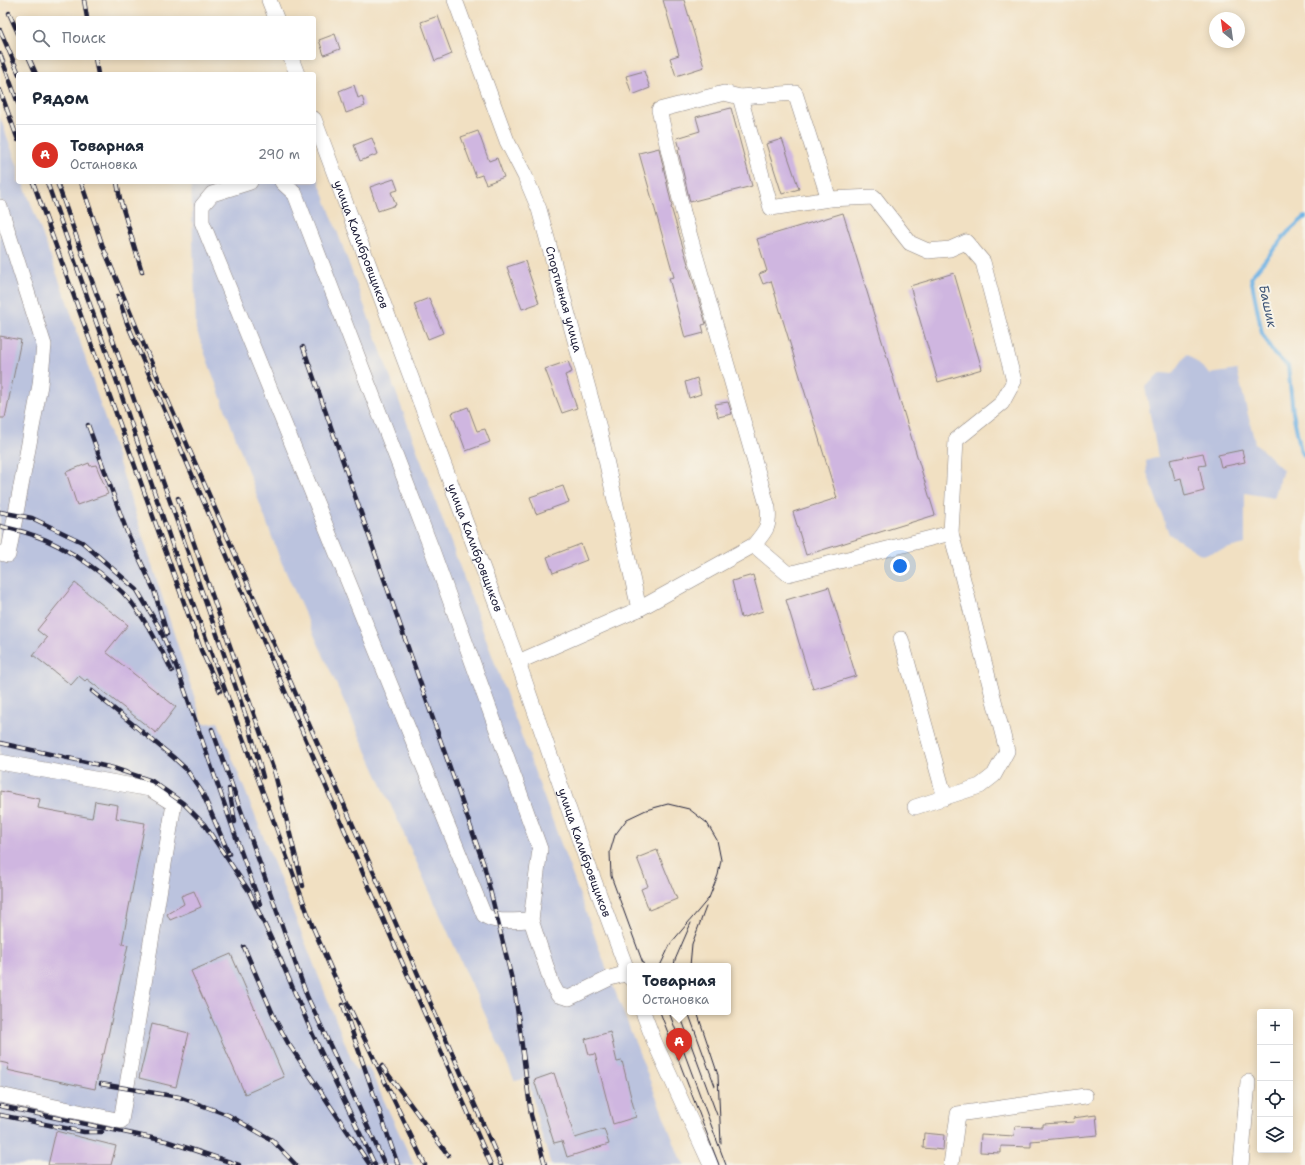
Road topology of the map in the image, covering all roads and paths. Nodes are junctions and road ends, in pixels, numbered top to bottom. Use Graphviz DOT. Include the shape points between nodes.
graph roads {
  1 [pos="269,0"];
  2 [pos="455,0"];
  3 [pos="275,16"];
  4 [pos="292,60"];
  5 [pos="296,72"];
  6 [pos="740,97"];
  7 [pos="316,124"];
  8 [pos="244,184"];
  9 [pos="284,184"];
  10 [pos="829,199"];
  11 [pos="0,207"];
  12 [pos="951,533"];
  13 [pos="754,545"];
  14 [pos="0,553"];
  15 [pos="639,609"];
  16 [pos="900,639"];
  17 [pos="518,662"];
  18 [pos="0,762"];
  19 [pos="945,798"];
  20 [pos="915,807"];
  21 [pos="531,920"];
  22 [pos="627,970"];
  23 [pos="627,975"];
  24 [pos="644,1015"];
  25 [pos="1248,1082"];
  26 [pos="0,1095"];
  27 [pos="1085,1096"];
  28 [pos="711,1165"];
  29 [pos="950,1165"];
  30 [pos="1241,1165"];
  1 -- 3 [label="street"];
  2 -- 15 [label="street, Спортивная улица" via="507,141 539,209 599,428"];
  4 -- 5 [label="street"];
  6 -- 10 [label="street" via="795,93"];
  6 -- 10 [label="street" via="771,208"];
  6 -- 13 [label="street" via="724,93 659,110 683,212 768,508 770,520 765,532"];
  7 -- 17 [label="street, улица Калибровщиков"];
  8 -- 21 [label="street" via="212,194 202,206 202,222 484,915 498,920"];
  9 -- 21 [label="street" via="295,194 432,550 540,849"];
  10 -- 12 [label="street" via="874,197 910,243 928,251 950,249 966,242 983,262 1014,381 1002,403 956,440"];
  11 -- 14 [label="street" via="44,345 40,385 8,555"];
  12 -- 13 [label="street" via="788,574"];
  12 -- 19 [label="street" via="1007,751 994,775 980,786"];
  13 -- 15 [label="street"];
  15 -- 17 [label="street"];
  16 -- 19 [label="street"];
  17 -- 22 [label="street, улица Калибровщиков"];
  18 -- 26 [label="street" via="150,789 174,804 121,1121"];
  19 -- 20 [label="street"];
  21 -- 23 [label="street" via="558,995 569,998 610,978"];
  24 -- 28 [label="street"];
  25 -- 30 [label="street"];
  27 -- 29 [label="street" via="958,1114"];
}
